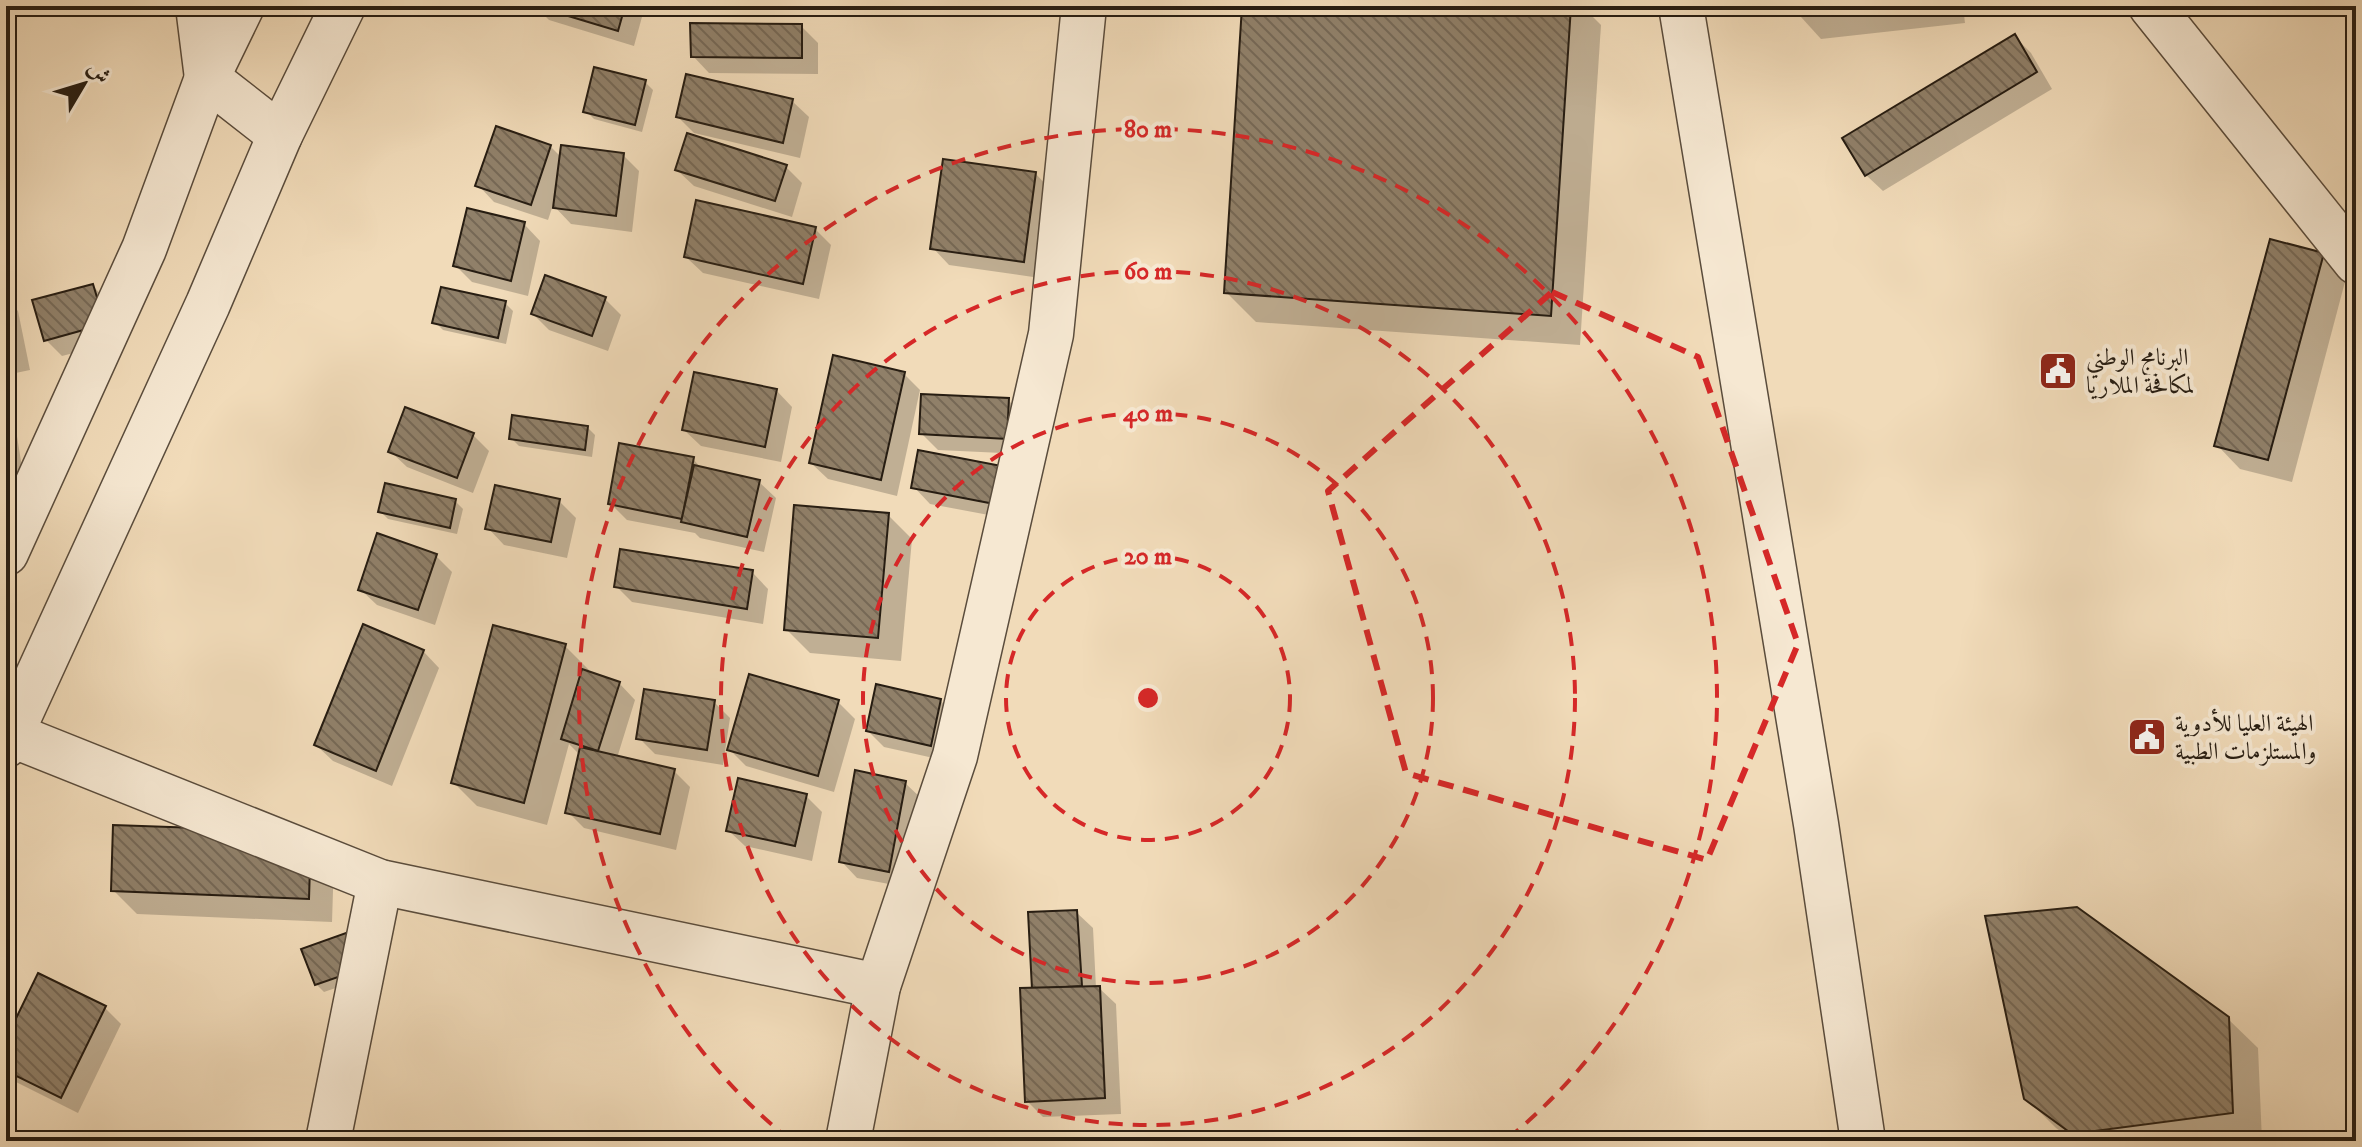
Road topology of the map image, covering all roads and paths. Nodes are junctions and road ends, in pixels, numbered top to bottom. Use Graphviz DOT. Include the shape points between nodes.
graph roads {
  1 [pos="198,6"];
  2 [pos="242,6"];
  3 [pos="343,6"];
  4 [pos="1084,6"];
  5 [pos="1681,6"];
  6 [pos="2151,6"];
  7 [pos="207,78"];
  8 [pos="280,135"];
  9 [pos="2356,262"];
  10 [pos="6,553"];
  11 [pos="9,740"];
  12 [pos="380,882"];
  13 [pos="878,986"];
  14 [pos="328,1141"];
  15 [pos="848,1141"];
  16 [pos="1863,1141"];
  1 -- 7 [label="street"];
  2 -- 7 [label="street"];
  3 -- 8 [label="street"];
  4 -- 13 [label="street" via="1051,334 955,756"];
  5 -- 16 [label="street"];
  6 -- 9 [label="street"];
  7 -- 8 [label="street"];
  7 -- 10 [label="street" via="144,249"];
  8 -- 11 [label="street" via="202,319"];
  11 -- 12 [label="street"];
  12 -- 13 [label="street"];
  12 -- 14 [label="street"];
  13 -- 15 [label="street"];
}
